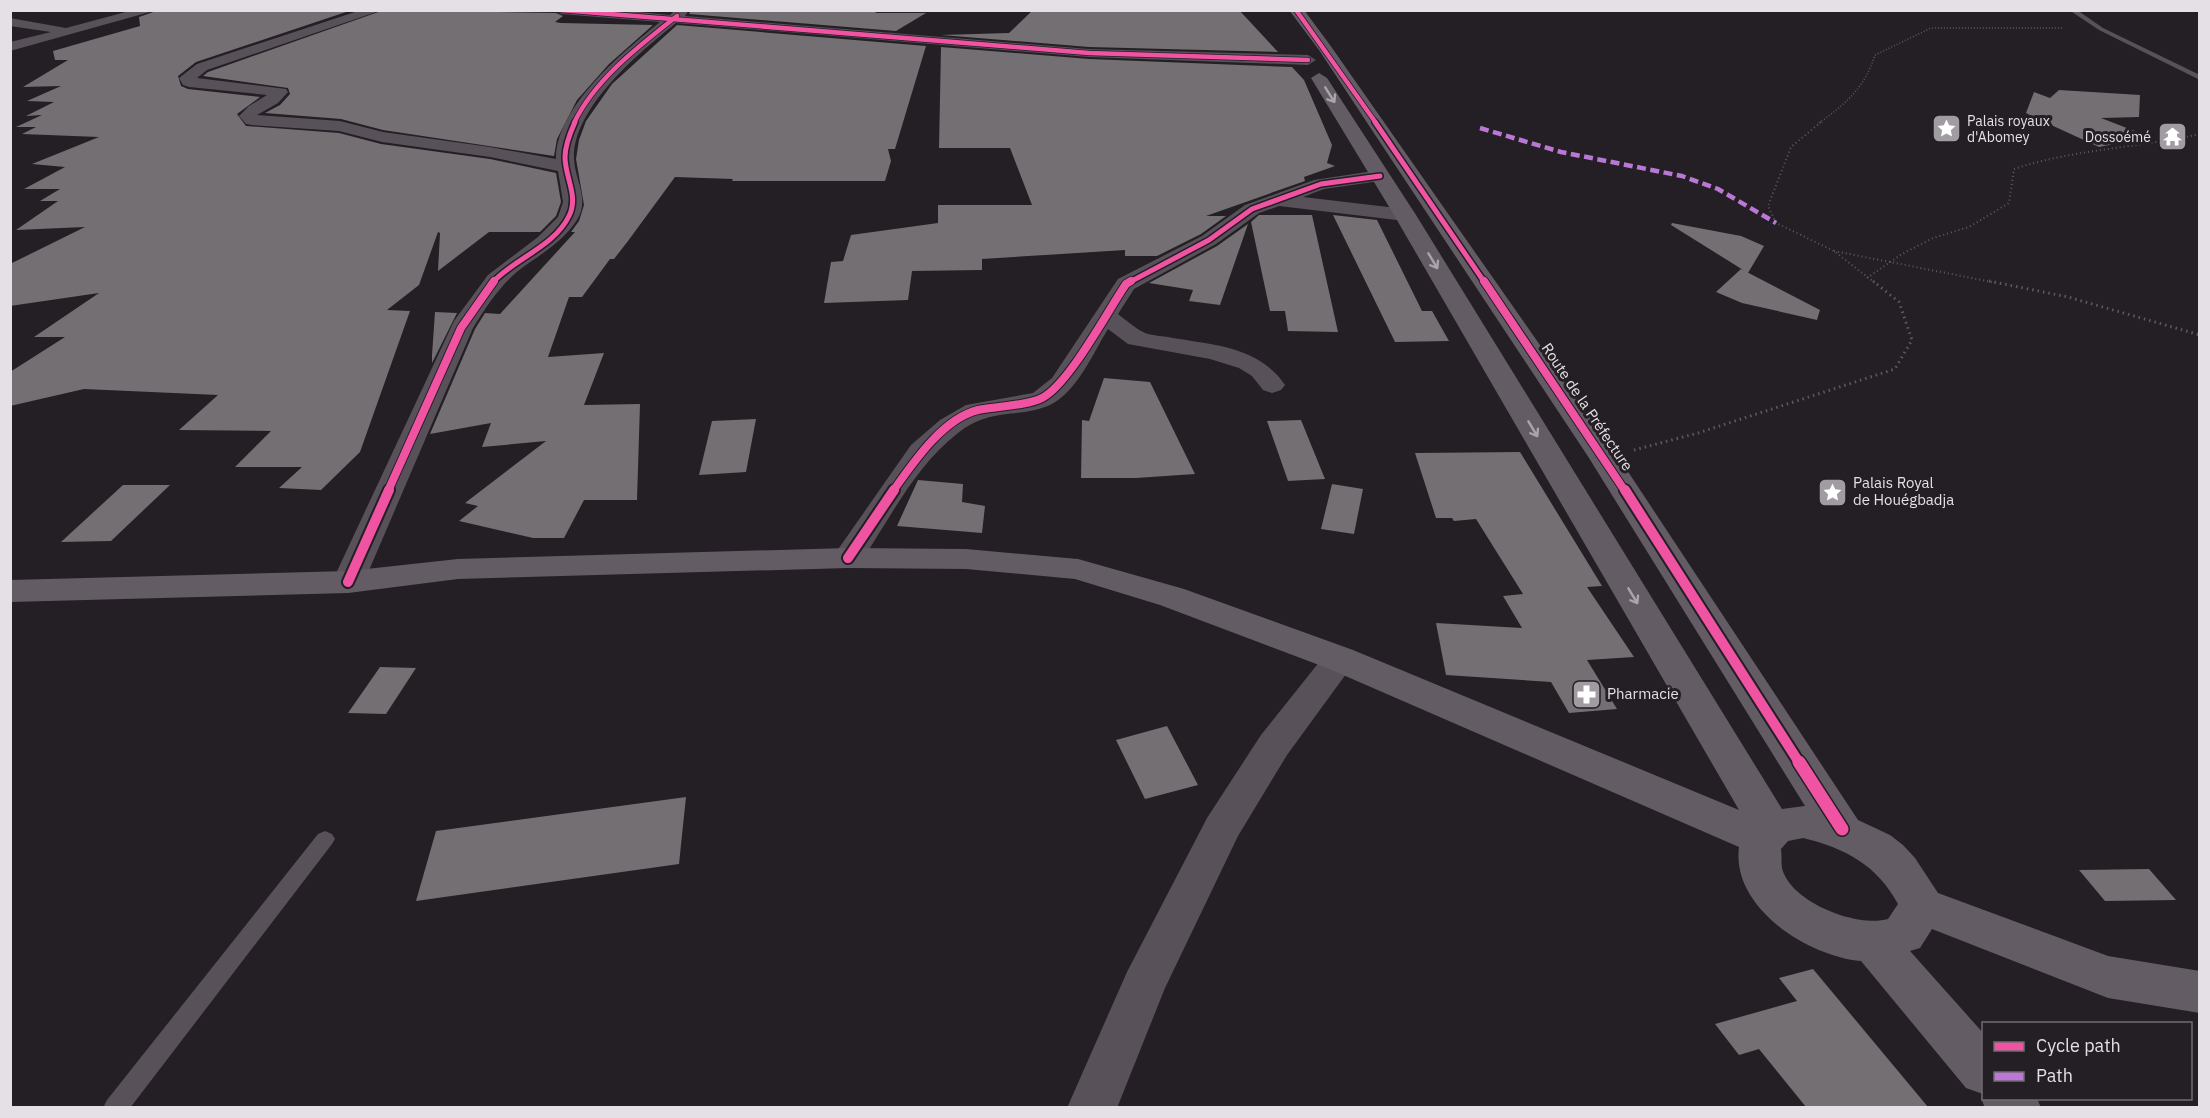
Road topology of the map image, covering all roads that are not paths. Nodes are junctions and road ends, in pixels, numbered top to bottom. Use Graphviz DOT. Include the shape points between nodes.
graph roads {
  1 [pos="151,10"];
  2 [pos="375,10"];
  3 [pos="561,10"];
  4 [pos="1276,10"];
  5 [pos="1296,10"];
  6 [pos="2072,10"];
  7 [pos="679,14"];
  8 [pos="10,22"];
  9 [pos="76,32"];
  10 [pos="10,47"];
  11 [pos="1308,60"];
  12 [pos="2199,78"];
  13 [pos="567,167"];
  14 [pos="1380,176"];
  15 [pos="1279,200"];
  16 [pos="1405,215"];
  17 [pos="1106,316"];
  18 [pos="1272,385"];
  19 [pos="848,558"];
  20 [pos="348,582"];
  21 [pos="10,591"];
  22 [pos="1340,659"];
  23 [pos="1842,829"];
  24 [pos="1767,833"];
  25 [pos="325,838"];
  26 [pos="1922,906"];
  27 [pos="1873,942"];
  28 [pos="2199,992"];
  29 [pos="1982,1070"];
  30 [pos="115,1107"];
  31 [pos="1092,1107"];
  1 -- 9 [label="street"];
  2 -- 13 [label="street" via="202,68 187,78 189,82 280,92 251,112 247,117 252,120 340,126 382,137"];
  3 -- 7 [label="street"];
  4 -- 11 [label="street"];
  5 -- 23 [label="street, Route de la Préfecture" via="1604,458"];
  6 -- 12 [label="lane" via="2101,29"];
  7 -- 11 [label="street" via="1089,53"];
  7 -- 13 [label="street" via="615,70 593,95 569,138"];
  8 -- 9 [label="street"];
  9 -- 10 [label="street"];
  11 -- 14 [label="street, one-way"];
  13 -- 20 [label="street" via="574,189 568,218 481,295 461,328"];
  14 -- 15 [label="street" via="1321,184"];
  14 -- 16 [label="street"];
  15 -- 16 [label="street"];
  15 -- 17 [label="street" via="1252,209 1209,240 1126,284"];
  16 -- 24 [label="street, one-way"];
  17 -- 18 [label="street" via="1137,339 1214,352 1248,363"];
  17 -- 19 [label="street" via="1061,383 1041,399 975,411 921,451"];
  19 -- 20 [label="street" via="458,568"];
  19 -- 22 [label="street" via="966,559 1078,569 1172,597"];
  20 -- 21 [label="street"];
  22 -- 24 [label="street"];
  22 -- 31 [label="street" via="1274,745 1221,829 1143,986"];
  23 -- 24 [label="street" via="1803,822"];
  23 -- 26 [label="street" via="1879,848 1907,875"];
  24 -- 27 [label="street" via="1758,860 1768,888 1796,915 1832,934"];
  25 -- 30 [label="lane"];
  26 -- 27 [label="street" via="1904,934"];
  26 -- 28 [label="street" via="2108,977"];
  27 -- 29 [label="street"];
}
